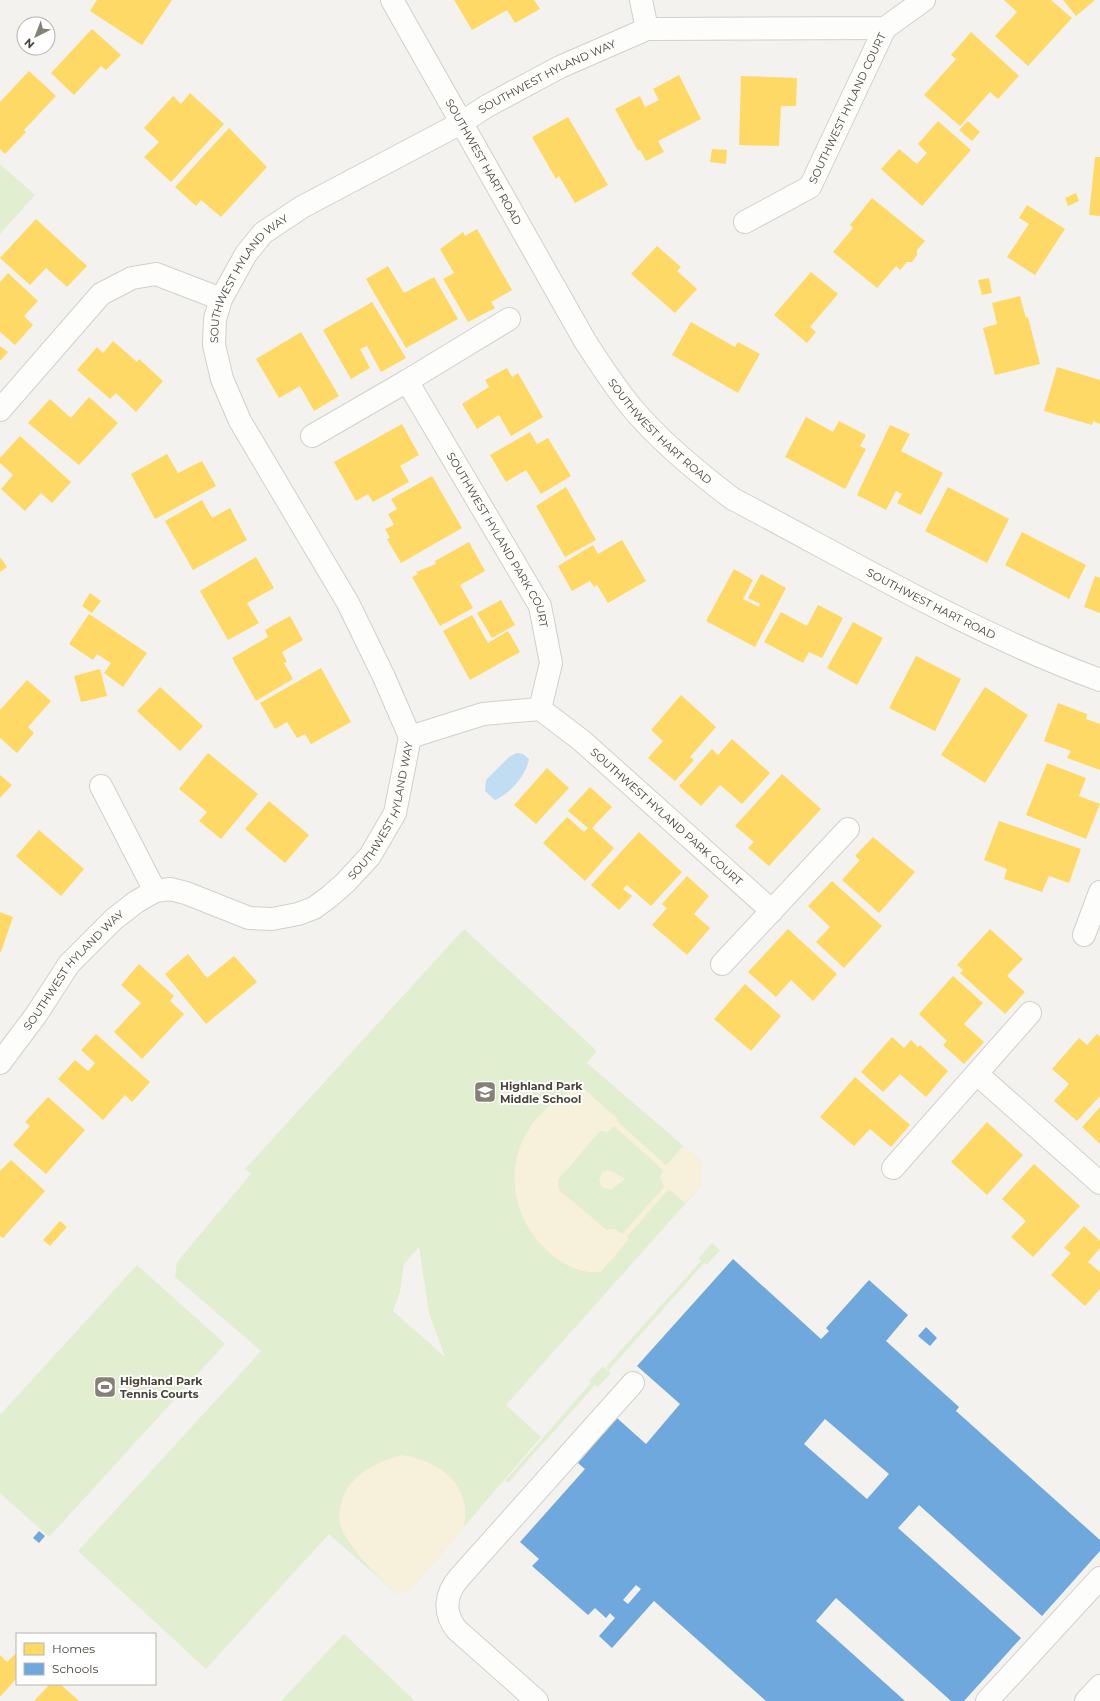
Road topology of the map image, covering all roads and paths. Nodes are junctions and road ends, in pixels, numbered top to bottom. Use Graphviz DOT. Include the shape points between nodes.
graph roads {
  1 [pos="392,0"];
  2 [pos="641,0"];
  3 [pos="924,0"];
  4 [pos="885,28"];
  5 [pos="647,29"];
  6 [pos="461,123"];
  7 [pos="745,222"];
  8 [pos="221,299"];
  9 [pos="509,319"];
  10 [pos="407,381"];
  11 [pos="0,410"];
  12 [pos="312,436"];
  13 [pos="1100,680"];
  14 [pos="540,709"];
  15 [pos="410,737"];
  16 [pos="101,786"];
  17 [pos="848,829"];
  18 [pos="155,891"];
  19 [pos="1100,892"];
  20 [pos="772,911"];
  21 [pos="1084,935"];
  22 [pos="722,964"];
  23 [pos="1030,1013"];
  24 [pos="1,1061"];
  25 [pos="978,1074"];
  26 [pos="893,1168"];
  27 [pos="1100,1182"];
  28 [pos="633,1383"];
  29 [pos="1100,1578"];
  30 [pos="1100,1686"];
  31 [pos="537,1701"];
  32 [pos="987,1701"];
  33 [pos="1086,1701"];
  1 -- 6 [label="street, SOUTHWEST HART ROAD"];
  2 -- 5 [label="street"];
  3 -- 4 [label="street"];
  4 -- 5 [label="street, SOUTHWEST HYLAND WAY"];
  4 -- 7 [label="street, SOUTHWEST HYLAND COURT" via="810,187"];
  5 -- 6 [label="street, SOUTHWEST HYLAND WAY" via="560,67"];
  6 -- 8 [label="street, SOUTHWEST HYLAND WAY" via="302,207 263,233 246,254"];
  6 -- 13 [label="street, SOUTHWEST HART ROAD" via="585,341 608,376 642,419 704,478 733,499 912,594 1060,665"];
  8 -- 11 [label="street" via="156,274 132,278 113,287 101,294"];
  8 -- 15 [label="street, SOUTHWEST HYLAND WAY" via="215,319 214,345 222,379 240,421 348,603"];
  9 -- 10 [label="street"];
  10 -- 12 [label="street"];
  10 -- 14 [label="street, SOUTHWEST HYLAND PARK COURT" via="540,606 551,663"];
  14 -- 15 [label="street" via="483,714"];
  14 -- 20 [label="street, SOUTHWEST HYLAND PARK COURT" via="581,740"];
  15 -- 18 [label="street, SOUTHWEST HYLAND WAY" via="395,813 370,856 330,897 314,908 272,919 249,918 186,893 170,889"];
  16 -- 18 [label="street"];
  17 -- 20 [label="street"];
  18 -- 24 [label="street, SOUTHWEST HYLAND WAY" via="114,919 69,964 36,1015"];
  19 -- 21 [label="street"];
  20 -- 22 [label="street"];
  23 -- 25 [label="street"];
  25 -- 26 [label="street"];
  25 -- 27 [label="street"];
  28 -- 31 [label="street" via="451,1587 448,1596 449,1616 457,1630"];
  29 -- 32 [label="street"];
  30 -- 33 [label="street"];
}
